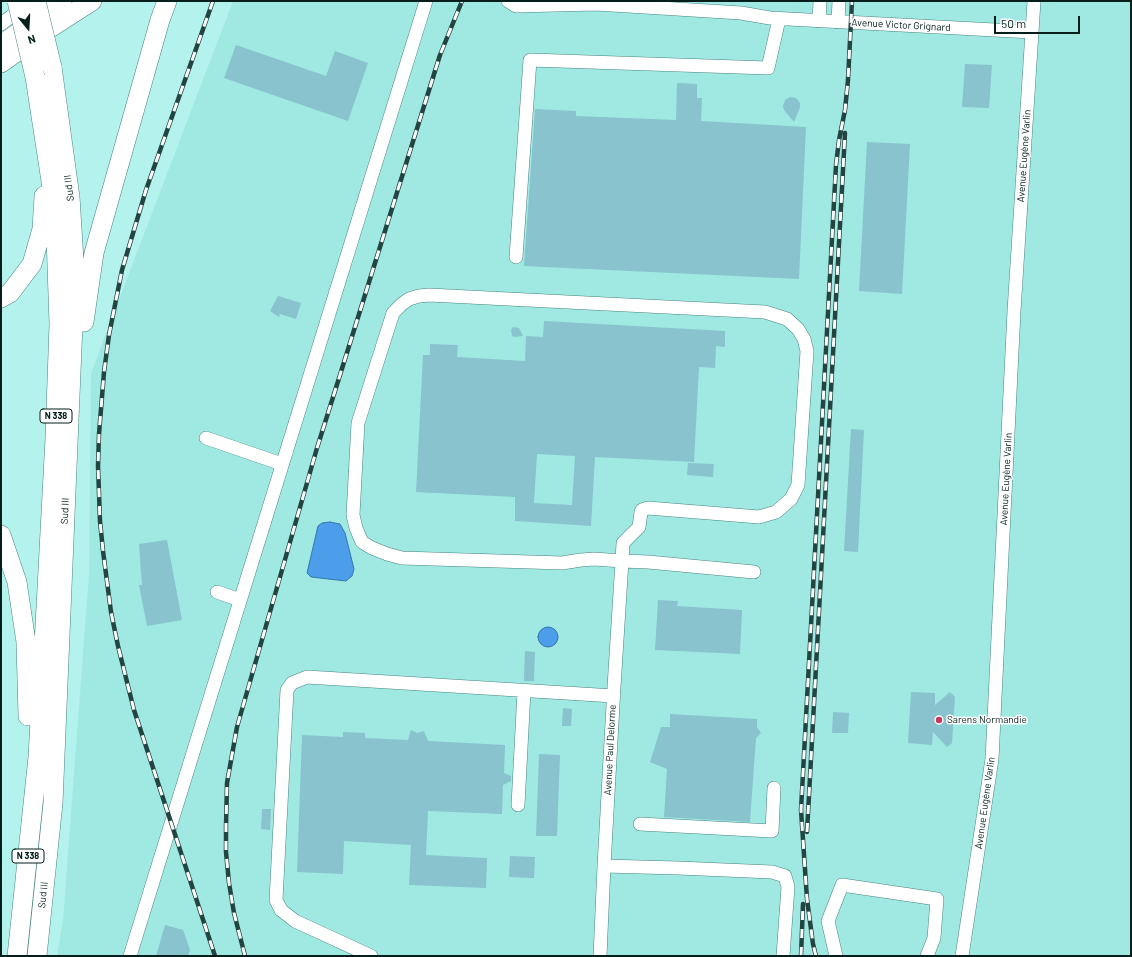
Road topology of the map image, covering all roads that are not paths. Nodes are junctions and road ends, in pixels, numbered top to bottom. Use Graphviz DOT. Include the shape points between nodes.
graph roads {
  1 [pos="17,1"];
  2 [pos="33,1"];
  3 [pos="36,1"];
  4 [pos="62,1"];
  5 [pos="92,1"];
  6 [pos="167,1"];
  7 [pos="426,1"];
  8 [pos="508,1"];
  9 [pos="820,1"];
  10 [pos="839,1"];
  11 [pos="1034,1"];
  12 [pos="774,18"];
  13 [pos="819,21"];
  14 [pos="838,22"];
  15 [pos="1,24"];
  16 [pos="1032,32"];
  17 [pos="1,45"];
  18 [pos="1,63"];
  19 [pos="46,147"];
  20 [pos="516,257"];
  21 [pos="1,298"];
  22 [pos="71,361"];
  23 [pos="206,438"];
  24 [pos="282,464"];
  25 [pos="1,535"];
  26 [pos="622,561"];
  27 [pos="754,572"];
  28 [pos="217,592"];
  29 [pos="240,600"];
  30 [pos="524,691"];
  31 [pos="614,696"];
  32 [pos="38,756"];
  33 [pos="774,788"];
  34 [pos="518,806"];
  35 [pos="640,824"];
  36 [pos="604,866"];
  37 [pos="18,956"];
  38 [pos="37,956"];
  39 [pos="130,956"];
  40 [pos="371,956"];
  41 [pos="600,956"];
  42 [pos="783,956"];
  43 [pos="836,956"];
  44 [pos="928,956"];
  45 [pos="962,956"];
  1 -- 19 [label="highway, Sud III / N 338, bridge" via="35,77"];
  2 -- 15 [label="street"];
  3 -- 22 [label="highway, Sud III / N 338, bridge" via="52,67 70,197 75,276"];
  4 -- 17 [label="highway"];
  5 -- 18 [label="highway"];
  6 -- 22 [label="highway" via="94,253 81,341"];
  7 -- 24 [label="street"];
  8 -- 12 [label="street, Avenue Victor Grignard" via="516,6 596,4 741,13"];
  9 -- 13 [label="street"];
  10 -- 14 [label="street"];
  11 -- 16 [label="street, Avenue Eugène Varlin"];
  12 -- 13 [label="street, Avenue Victor Grignard"];
  12 -- 20 [label="street" via="768,68 530,60"];
  13 -- 14 [label="street, Avenue Victor Grignard"];
  14 -- 16 [label="street, Avenue Victor Grignard"];
  16 -- 45 [label="street, Avenue Eugène Varlin" via="1014,311 992,759"];
  19 -- 21 [label="highway" via="42,229 32,264 10,293"];
  19 -- 32 [label="highway, Sud III / N 338" via="55,207 59,324"];
  22 -- 38 [label="highway, Sud III / N 338" via="53,803"];
  23 -- 24 [label="street"];
  24 -- 29 [label="street"];
  25 -- 32 [label="highway" via="17,582 26,642 28,734"];
  26 -- 26 [label="street, Avenue Paul Delorme" via="623,543 639,527 642,510 648,508 759,517 776,512 791,499 798,485 807,351 798,329 787,319 765,312 429,295 402,304 394,313 358,423 352,514 362,542 402,558 562,563 581,560"];
  26 -- 27 [label="street"];
  26 -- 31 [label="street, Avenue Paul Delorme"];
  28 -- 29 [label="street"];
  29 -- 39 [label="street"];
  30 -- 31 [label="street"];
  30 -- 34 [label="street"];
  30 -- 40 [label="street" via="307,677 292,683 287,690 276,900 281,910 295,921"];
  31 -- 36 [label="street, Avenue Paul Delorme"];
  32 -- 37 [label="highway, Sud III / N 338"];
  33 -- 35 [label="street" via="772,831"];
  36 -- 41 [label="street, Avenue Paul Delorme"];
  36 -- 42 [label="street" via="772,872 785,876 788,887"];
  43 -- 44 [label="street" via="828,921 842,884 937,899 934,938"];
}
